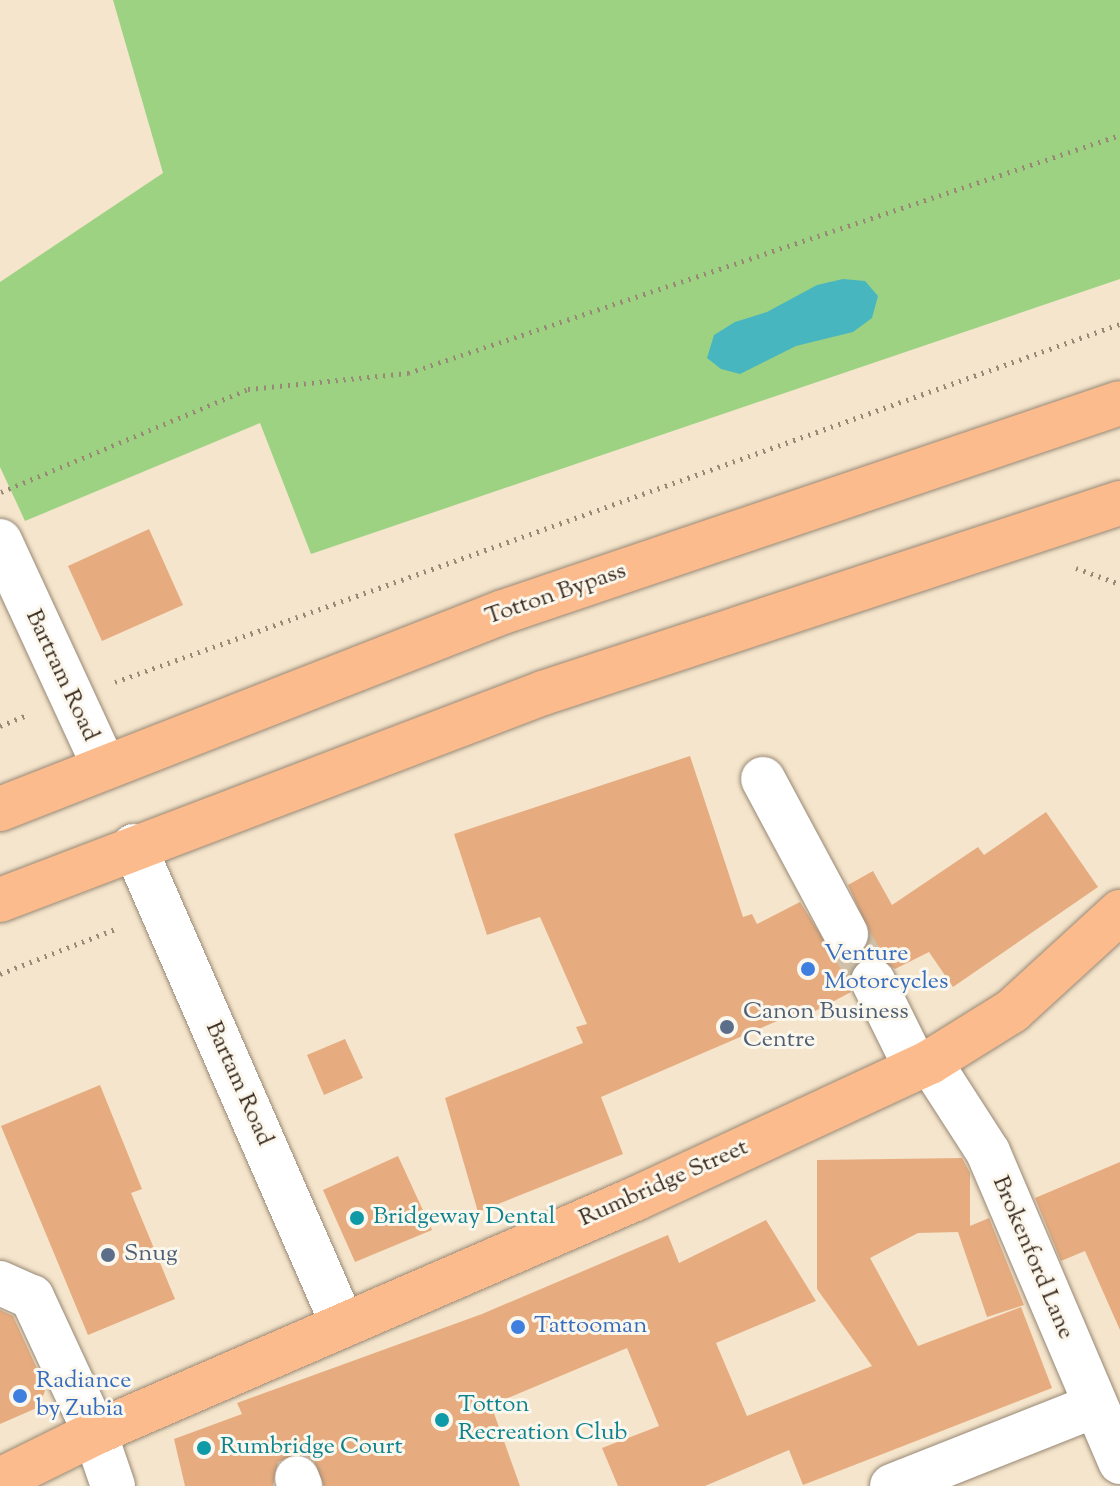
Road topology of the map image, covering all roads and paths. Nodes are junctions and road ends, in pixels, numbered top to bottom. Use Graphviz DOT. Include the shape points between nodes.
graph roads {
  1 [pos="1120,135"];
  2 [pos="1120,324"];
  3 [pos="1120,403"];
  4 [pos="0,493"];
  5 [pos="1113,511"];
  6 [pos="0,541"];
  7 [pos="70,698"];
  8 [pos="0,726"];
  9 [pos="104,766"];
  10 [pos="763,779"];
  11 [pos="0,809"];
  12 [pos="134,846"];
  13 [pos="0,900"];
  14 [pos="163,911"];
  15 [pos="1120,912"];
  16 [pos="846,934"];
  17 [pos="0,974"];
  18 [pos="873,981"];
  19 [pos="923,1065"];
  20 [pos="0,1283"];
  21 [pos="342,1323"];
  22 [pos="1094,1406"];
  23 [pos="95,1433"];
  24 [pos="1120,1462"];
  25 [pos="0,1480"];
  26 [pos="113,1486"];
  27 [pos="892,1486"];
  1 -- 4 [label="path" via="408,373 248,389"];
  2 -- 7 [label="path"];
  3 -- 9 [label="main road, Totton Bypass" via="503,612"];
  5 -- 12 [label="main road" via="543,693"];
  6 -- 7 [label="street, Bartram Road"];
  7 -- 8 [label="path"];
  7 -- 9 [label="street, Bartram Road"];
  9 -- 11 [label="main road, Totton Bypass"];
  10 -- 16 [label="street"];
  12 -- 13 [label="main road"];
  12 -- 14 [label="street, Bartam Road"];
  14 -- 17 [label="path"];
  14 -- 21 [label="street, Bartam Road"];
  15 -- 19 [label="main road, Rumbridge Street" via="1012,1011"];
  18 -- 19 [label="street, Brokenford Lane"];
  19 -- 21 [label="main road, Rumbridge Street" via="635,1199"];
  19 -- 22 [label="street, Brokenford Lane" via="988,1152"];
  20 -- 23 [label="street" via="32,1297"];
  21 -- 23 [label="main road, Rumbridge Street"];
  22 -- 24 [label="street, Brokenford Lane"];
  22 -- 27 [label="street"];
  23 -- 25 [label="main road, Rumbridge Street"];
  23 -- 26 [label="street"];
}
